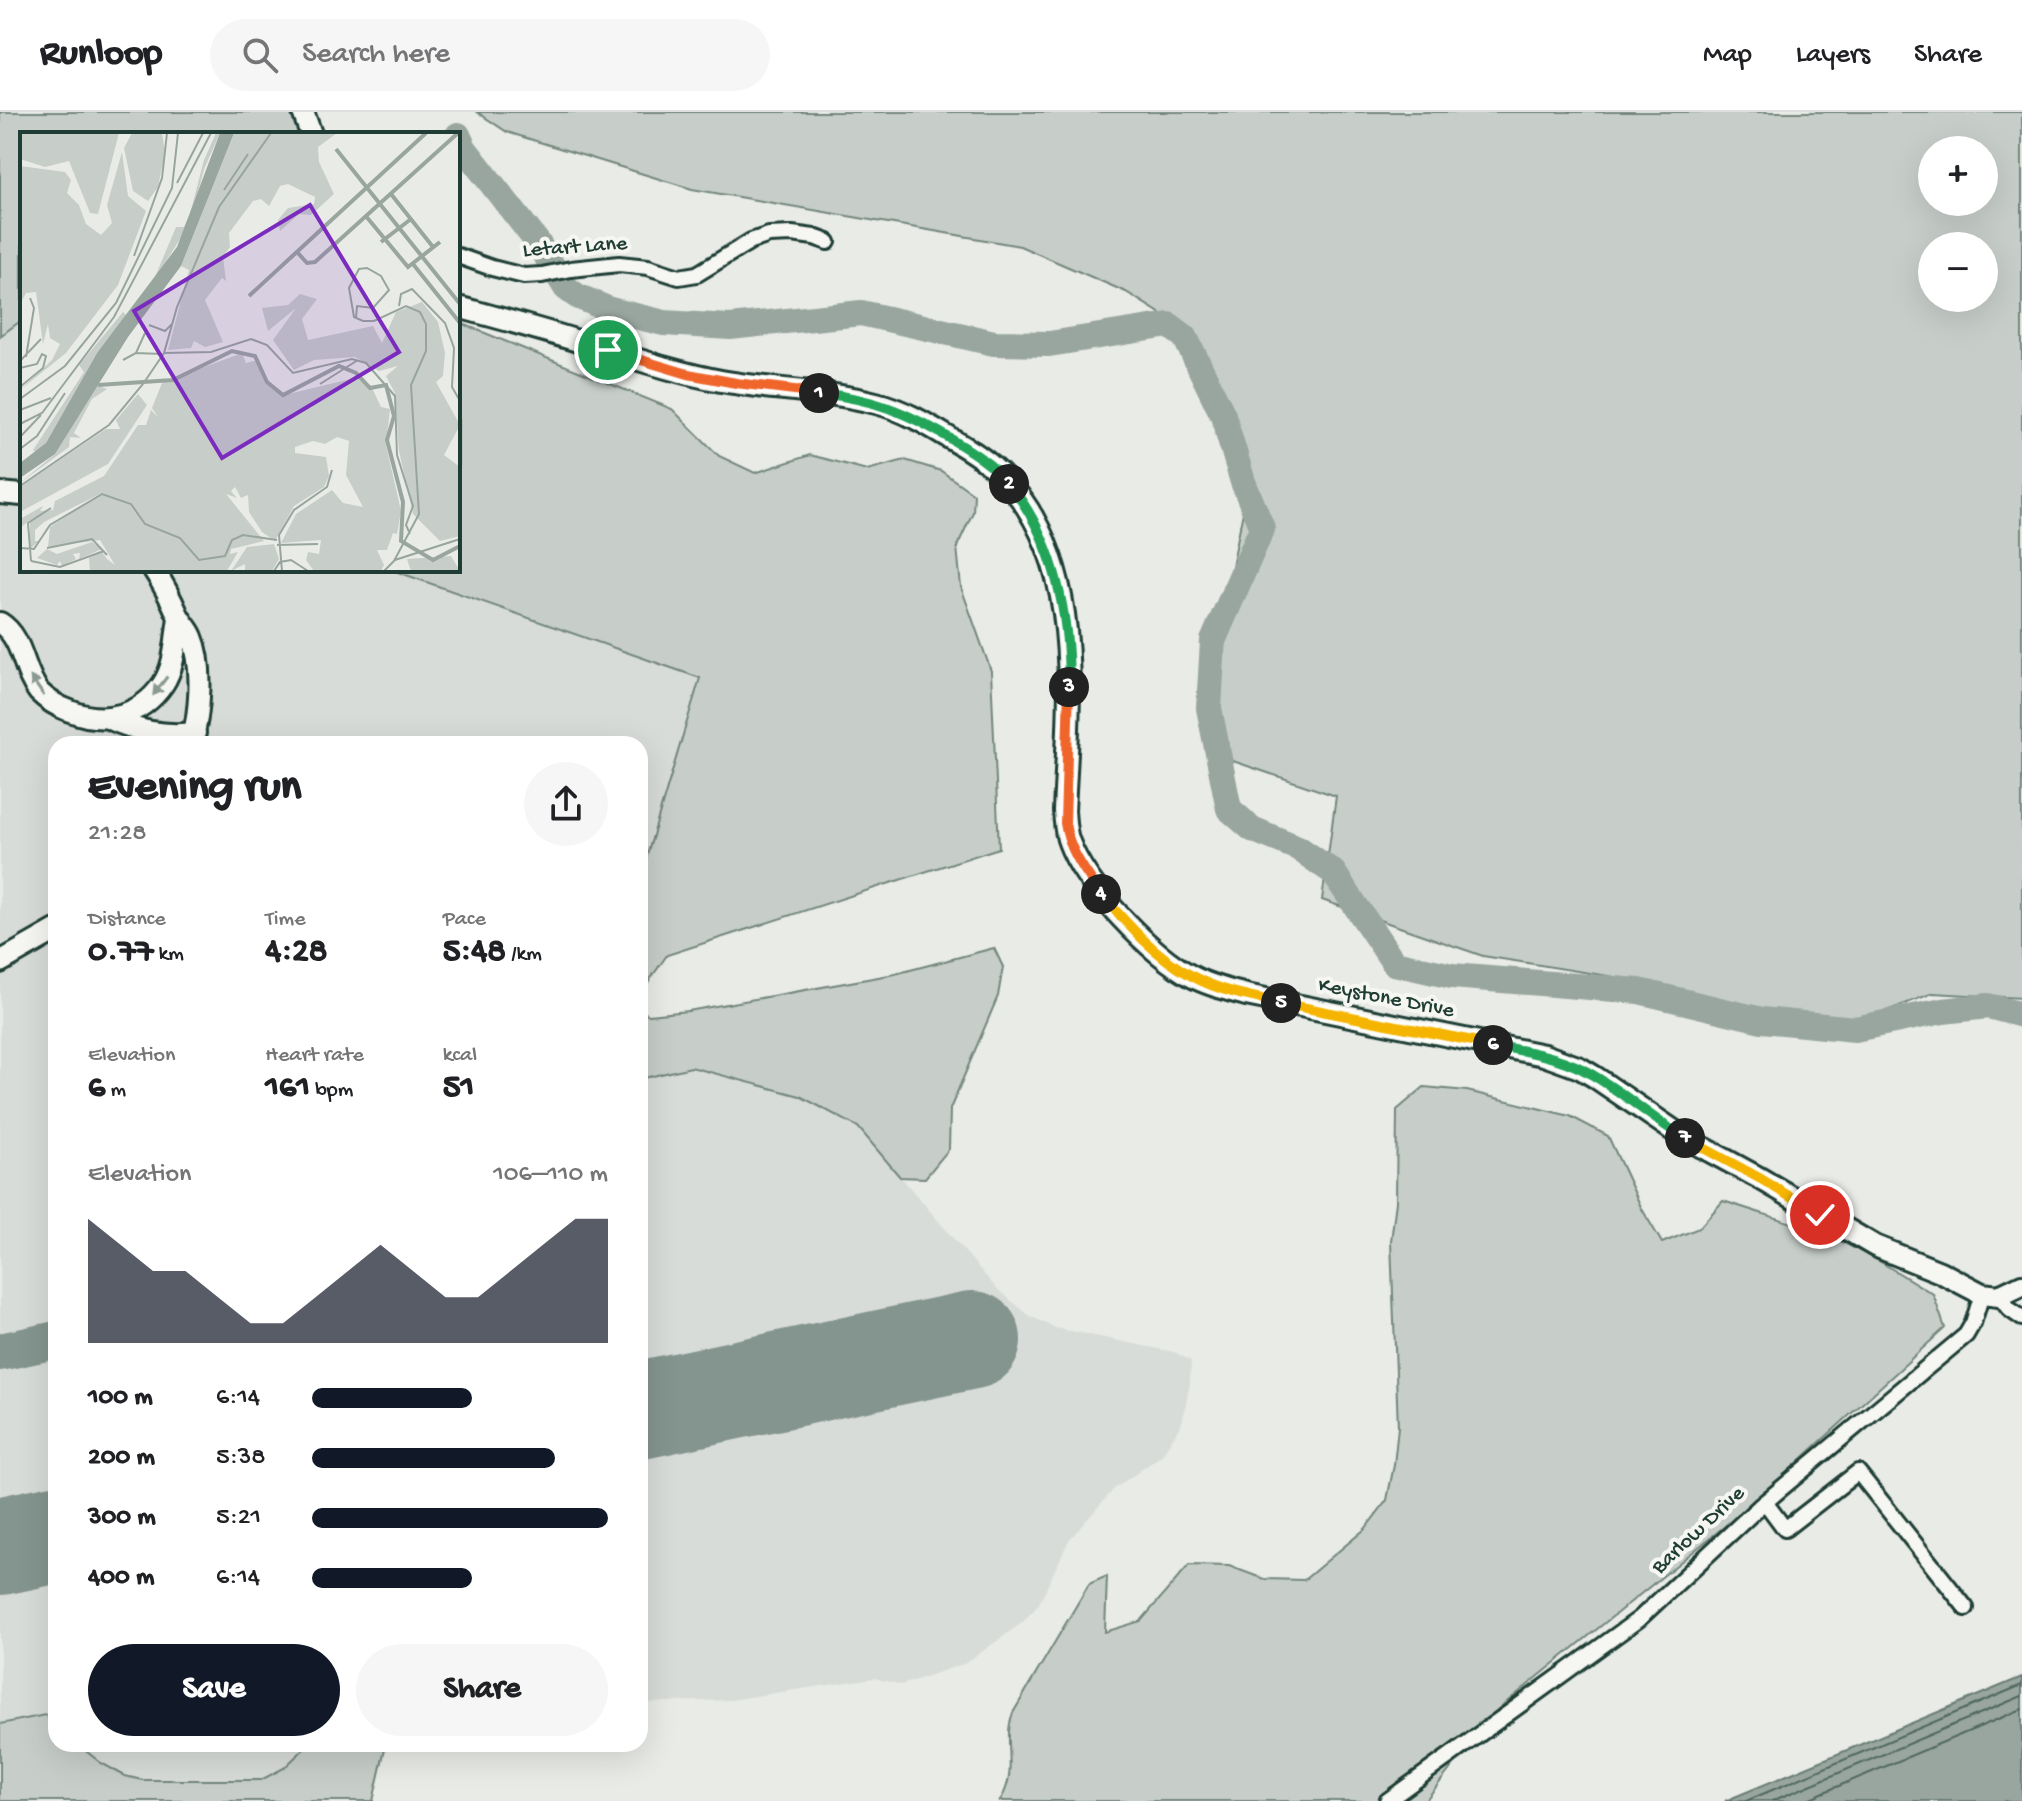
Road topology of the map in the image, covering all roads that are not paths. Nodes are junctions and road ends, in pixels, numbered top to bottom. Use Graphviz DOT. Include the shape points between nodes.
graph roads {
  1 [pos="303,112"];
  2 [pos="310,132"];
  3 [pos="828,242"];
  4 [pos="460,257"];
  5 [pos="460,308"];
  6 [pos="0,493"];
  7 [pos="20,495"];
  8 [pos="155,572"];
  9 [pos="179,618"];
  10 [pos="0,623"];
  11 [pos="108,718"];
  12 [pos="145,736"];
  13 [pos="193,736"];
  14 [pos="48,935"];
  15 [pos="0,962"];
  16 [pos="2022,1285"];
  17 [pos="1991,1295"];
  18 [pos="2022,1318"];
  19 [pos="1765,1502"];
  20 [pos="1966,1608"];
  21 [pos="1387,1801"];
  1 -- 2 [label="street"];
  3 -- 4 [label="street, Letart Lane" via="769,235 689,276 619,264 513,274"];
  5 -- 17 [label="street, Keystone Drive" via="688,374 878,403 931,427 997,471 1030,513 1061,592 1069,665 1064,811 1070,844 1081,867 1118,913 1179,968 1246,995 1572,1065 1680,1135 1875,1246"];
  6 -- 7 [label="street"];
  8 -- 9 [label="street"];
  9 -- 11 [label="street, one-way" via="164,682 135,709"];
  9 -- 13 [label="street" via="192,636 196,654 200,695"];
  11 -- 10 [label="street, one-way" via="81,715 41,694 11,632"];
  11 -- 12 [label="street"];
  14 -- 15 [label="street"];
  16 -- 17 [label="street"];
  17 -- 18 [label="street, Keystone Drive"];
  17 -- 19 [label="street, Barlow Drive" via="1966,1335"];
  19 -- 20 [label="street" via="1785,1529 1858,1472"];
  19 -- 21 [label="street, Barlow Drive" via="1639,1619"];
}
